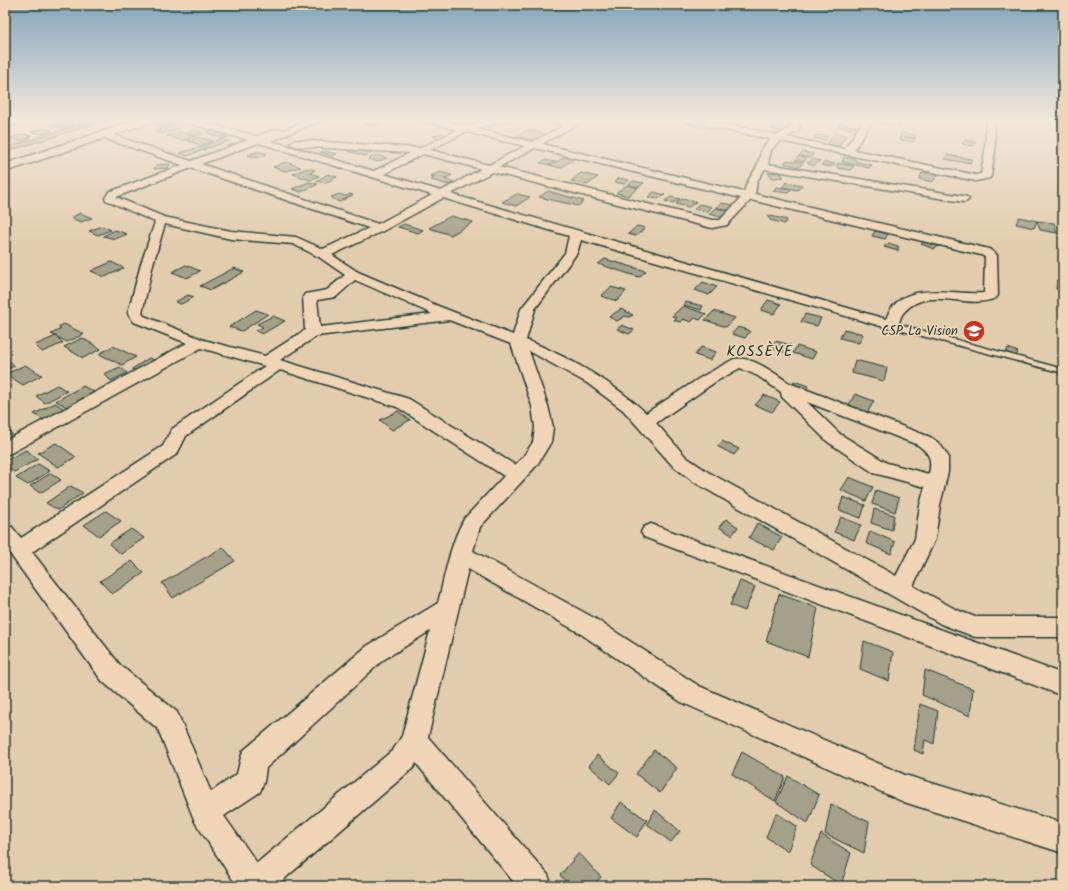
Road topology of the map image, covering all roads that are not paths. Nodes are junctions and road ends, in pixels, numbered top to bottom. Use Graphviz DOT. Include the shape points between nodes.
graph roads {
  1 [pos="27,161"];
  2 [pos="179,161"];
  3 [pos="199,161"];
  4 [pos="330,161"];
  5 [pos="403,161"];
  6 [pos="461,161"];
  7 [pos="505,161"];
  8 [pos="600,161"];
  9 [pos="763,161"];
  10 [pos="890,161"];
  11 [pos="988,161"];
  12 [pos="189,164"];
  13 [pos="762,166"];
  14 [pos="5,168"];
  15 [pos="491,168"];
  16 [pos="376,174"];
  17 [pos="444,194"];
  18 [pos="750,196"];
  19 [pos="963,199"];
  20 [pos="161,220"];
  21 [pos="379,228"];
  22 [pos="576,234"];
  23 [pos="323,254"];
  24 [pos="353,275"];
  25 [pos="449,315"];
  26 [pos="891,325"];
  27 [pos="313,332"];
  28 [pos="518,342"];
  29 [pos="199,343"];
  30 [pos="272,363"];
  31 [pos="1063,371"];
  32 [pos="783,387"];
  33 [pos="645,422"];
  34 [pos="5,449"];
  35 [pos="516,475"];
  36 [pos="936,483"];
  37 [pos="651,532"];
  38 [pos="12,541"];
  39 [pos="461,555"];
  40 [pos="900,590"];
  41 [pos="448,608"];
  42 [pos="1063,627"];
  43 [pos="1063,685"];
  44 [pos="414,741"];
  45 [pos="205,812"];
  46 [pos="1063,838"];
  47 [pos="254,885"];
  48 [pos="537,886"];
  1 -- 14 [label="main road"];
  2 -- 12 [label="street"];
  3 -- 12 [label="street"];
  4 -- 16 [label="street"];
  5 -- 16 [label="street"];
  6 -- 15 [label="street"];
  7 -- 15 [label="street"];
  8 -- 18 [label="street"];
  9 -- 13 [label="street"];
  10 -- 11 [label="street" via="976,178 986,176"];
  12 -- 20 [label="street" via="110,198"];
  12 -- 21 [label="street"];
  13 -- 18 [label="street" via="752,182"];
  13 -- 19 [label="street"];
  15 -- 17 [label="street"];
  15 -- 18 [label="street" via="712,224 723,223"];
  16 -- 17 [label="street"];
  17 -- 21 [label="street"];
  17 -- 22 [label="street"];
  18 -- 26 [label="street" via="992,255 991,295 924,295 910,299 895,313"];
  20 -- 23 [label="street" via="231,235 296,241"];
  20 -- 29 [label="street" via="135,313 139,319"];
  21 -- 23 [label="street"];
  22 -- 26 [label="street"];
  22 -- 28 [label="street" via="570,253 528,309"];
  23 -- 24 [label="street"];
  24 -- 25 [label="street"];
  24 -- 27 [label="street" via="331,294 310,297"];
  25 -- 27 [label="street"];
  25 -- 28 [label="street"];
  26 -- 31 [label="lane"];
  27 -- 30 [label="street"];
  28 -- 33 [label="street" via="594,380"];
  28 -- 35 [label="street" via="540,406 544,427 542,442 530,461"];
  29 -- 30 [label="street"];
  29 -- 34 [label="street"];
  30 -- 35 [label="street" via="403,403"];
  30 -- 38 [label="street" via="178,433 171,450"];
  32 -- 33 [label="street" via="764,373 740,362 709,379"];
  32 -- 36 [label="street" via="834,438 881,468"];
  32 -- 36 [label="street" via="924,441 934,448 939,456"];
  33 -- 40 [label="street" via="679,461 701,477"];
  35 -- 39 [label="street" via="471,524"];
  36 -- 40 [label="street" via="925,539"];
  37 -- 43 [label="street"];
  38 -- 45 [label="street" via="111,673 168,721"];
  39 -- 41 [label="street"];
  39 -- 46 [label="street" via="586,625 690,694 904,788"];
  40 -- 42 [label="street" via="949,617 975,627"];
  41 -- 44 [label="street"];
  41 -- 45 [label="street" via="374,653 253,761 250,782"];
  44 -- 47 [label="street" via="403,759"];
  44 -- 48 [label="street"];
  45 -- 47 [label="street"];
}
